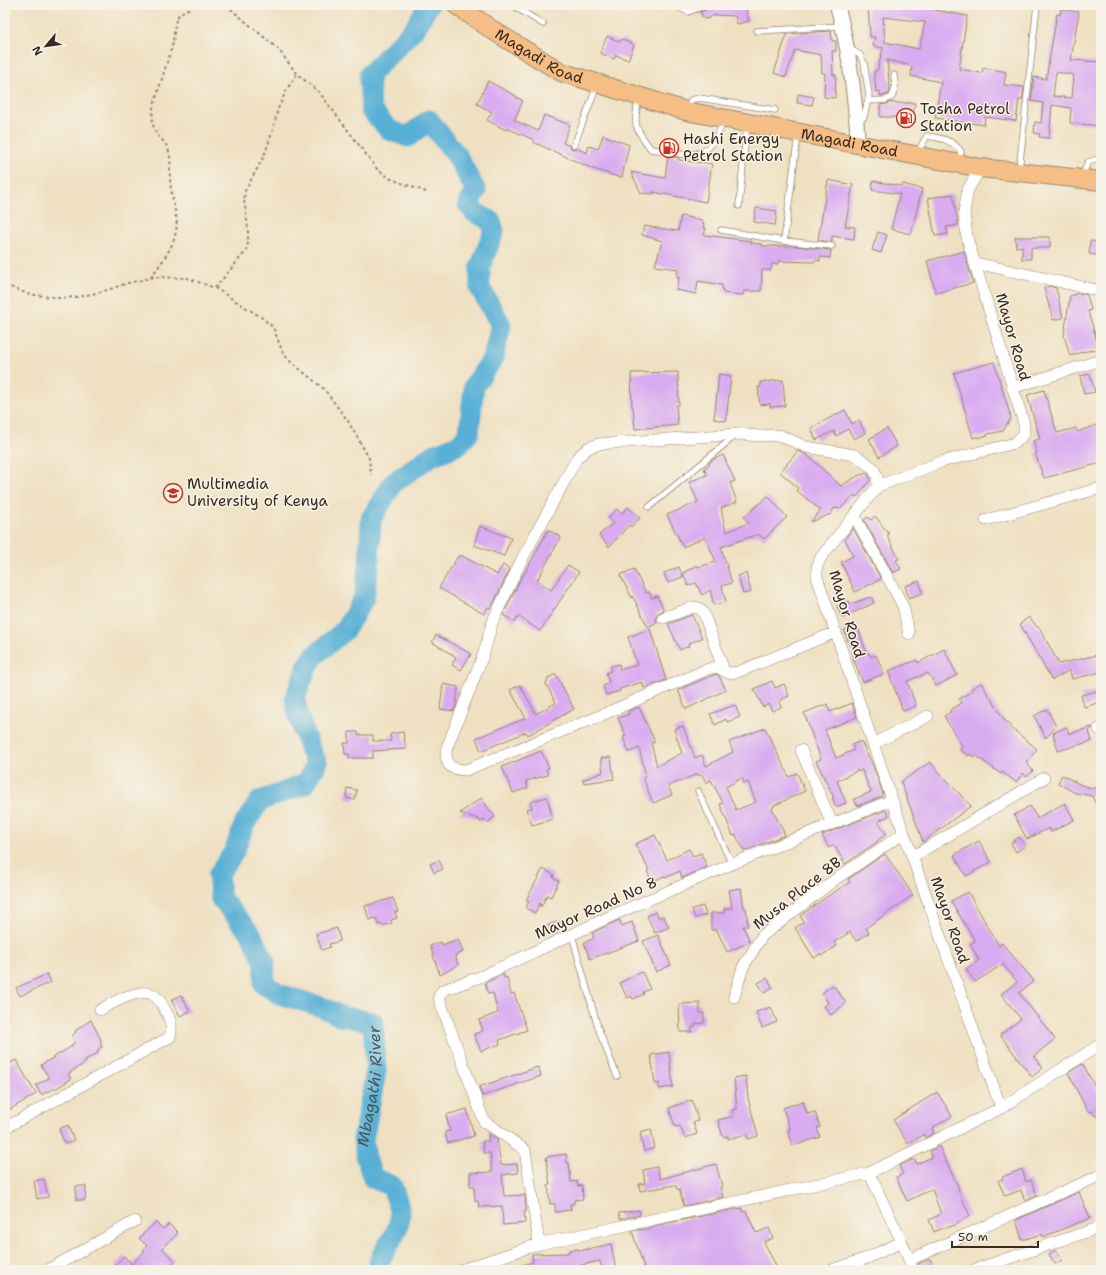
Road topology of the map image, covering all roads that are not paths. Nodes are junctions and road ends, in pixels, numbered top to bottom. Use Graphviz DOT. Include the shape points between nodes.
graph roads {
  1 [pos="456,5"];
  2 [pos="512,5"];
  3 [pos="675,5"];
  4 [pos="706,5"];
  5 [pos="837,5"];
  6 [pos="1037,5"];
  7 [pos="543,24"];
  8 [pos="843,26"];
  9 [pos="757,31"];
  10 [pos="848,48"];
  11 [pos="894,75"];
  12 [pos="598,84"];
  13 [pos="639,96"];
  14 [pos="868,101"];
  15 [pos="774,110"];
  16 [pos="686,111"];
  17 [pos="725,119"];
  18 [pos="747,123"];
  19 [pos="856,124"];
  20 [pos="798,132"];
  21 [pos="858,144"];
  22 [pos="574,145"];
  23 [pos="1101,160"];
  24 [pos="981,168"];
  25 [pos="1019,172"];
  26 [pos="1092,181"];
  27 [pos="739,206"];
  28 [pos="721,230"];
  29 [pos="784,241"];
  30 [pos="832,246"];
  31 [pos="976,263"];
  32 [pos="1101,291"];
  33 [pos="1101,360"];
  34 [pos="1012,388"];
  35 [pos="738,434"];
  36 [pos="878,486"];
  37 [pos="1101,488"];
  38 [pos="649,507"];
  39 [pos="854,514"];
  40 [pos="986,520"];
  41 [pos="663,618"];
  42 [pos="836,632"];
  43 [pos="909,634"];
  44 [pos="724,671"];
  45 [pos="928,716"];
  46 [pos="873,744"];
  47 [pos="801,750"];
  48 [pos="1044,778"];
  49 [pos="698,791"];
  50 [pos="892,800"];
  51 [pos="832,824"];
  52 [pos="904,833"];
  53 [pos="912,857"];
  54 [pos="732,864"];
  55 [pos="572,935"];
  56 [pos="734,997"];
  57 [pos="100,1010"];
  58 [pos="1101,1044"];
  59 [pos="617,1076"];
  60 [pos="1000,1108"];
  61 [pos="5,1128"];
  62 [pos="869,1173"];
  63 [pos="1101,1175"];
  64 [pos="135,1221"];
  65 [pos="1101,1227"];
  66 [pos="902,1242"];
  67 [pos="539,1244"];
  68 [pos="911,1265"];
  69 [pos="48,1270"];
  70 [pos="461,1270"];
  71 [pos="832,1270"];
  72 [pos="974,1270"];
  1 -- 12 [label="highway, Magadi Road" via="561,72"];
  2 -- 7 [label="lane"];
  3 -- 4 [label="lane" via="688,12"];
  5 -- 8 [label="street"];
  6 -- 25 [label="lane"];
  8 -- 9 [label="lane"];
  8 -- 10 [label="street"];
  10 -- 14 [label="lane" via="860,55 864,63"];
  10 -- 19 [label="street"];
  11 -- 14 [label="lane" via="895,89 892,97"];
  12 -- 13 [label="highway, Magadi Road"];
  12 -- 22 [label="lane"];
  13 -- 16 [label="highway, Magadi Road"];
  13 -- 17 [label="lane" via="636,128 651,149 686,155 698,154 709,147"];
  14 -- 19 [label="lane" via="864,117"];
  15 -- 16 [label="lane" via="699,98 691,100"];
  16 -- 17 [label="highway, Magadi Road"];
  17 -- 18 [label="highway, Magadi Road"];
  18 -- 20 [label="highway, Magadi Road"];
  18 -- 27 [label="lane"];
  19 -- 21 [label="street"];
  20 -- 21 [label="highway, Magadi Road"];
  20 -- 29 [label="lane"];
  21 -- 24 [label="highway, Magadi Road"];
  23 -- 26 [label="lane" via="1088,162 1085,169"];
  24 -- 25 [label="highway, Magadi Road"];
  24 -- 31 [label="street, Mayor Road" via="968,189 964,212 967,238"];
  25 -- 26 [label="highway, Magadi Road"];
  28 -- 29 [label="lane"];
  29 -- 30 [label="lane"];
  31 -- 32 [label="street"];
  31 -- 34 [label="street, Mayor Road"];
  33 -- 34 [label="street"];
  34 -- 36 [label="street, Mayor Road" via="1024,424 1024,434 1016,442 941,462"];
  35 -- 36 [label="street" via="779,435 806,446 855,455 874,468"];
  35 -- 38 [label="lane"];
  35 -- 44 [label="street" via="599,444 588,448 577,458 522,558 492,623 484,653 446,750 446,760 454,769 466,770 708,669 717,667"];
  36 -- 39 [label="street, Mayor Road"];
  37 -- 40 [label="street"];
  39 -- 42 [label="street, Mayor Road" via="821,557 817,567 817,576"];
  39 -- 43 [label="street" via="904,606"];
  41 -- 44 [label="street" via="700,608"];
  42 -- 44 [label="street" via="738,672"];
  42 -- 46 [label="street, Mayor Road"];
  45 -- 46 [label="street"];
  46 -- 50 [label="street, Mayor Road"];
  47 -- 51 [label="street"];
  48 -- 53 [label="street"];
  49 -- 54 [label="lane"];
  50 -- 51 [label="street, Mayor Road No 8"];
  50 -- 52 [label="street, Mayor Road"];
  51 -- 54 [label="street, Mayor Road No 8"];
  52 -- 53 [label="street, Mayor Road"];
  52 -- 56 [label="street, Musa Place 8B" via="837,878 762,936 743,966"];
  53 -- 60 [label="street, Mayor Road"];
  54 -- 55 [label="street, Mayor Road No 8"];
  55 -- 59 [label="lane" via="598,1028"];
  55 -- 67 [label="street, Mayor Road No 8" via="480,977 442,991 439,996 484,1121 525,1150"];
  57 -- 61 [label="street" via="137,994 153,994 161,1001 168,1015 172,1032 165,1041"];
  58 -- 60 [label="street"];
  60 -- 62 [label="street"];
  62 -- 66 [label="street"];
  62 -- 67 [label="street"];
  63 -- 68 [label="street"];
  64 -- 69 [label="street"];
  65 -- 72 [label="street"];
  66 -- 68 [label="street"];
  66 -- 71 [label="street"];
  67 -- 70 [label="street"];
}
